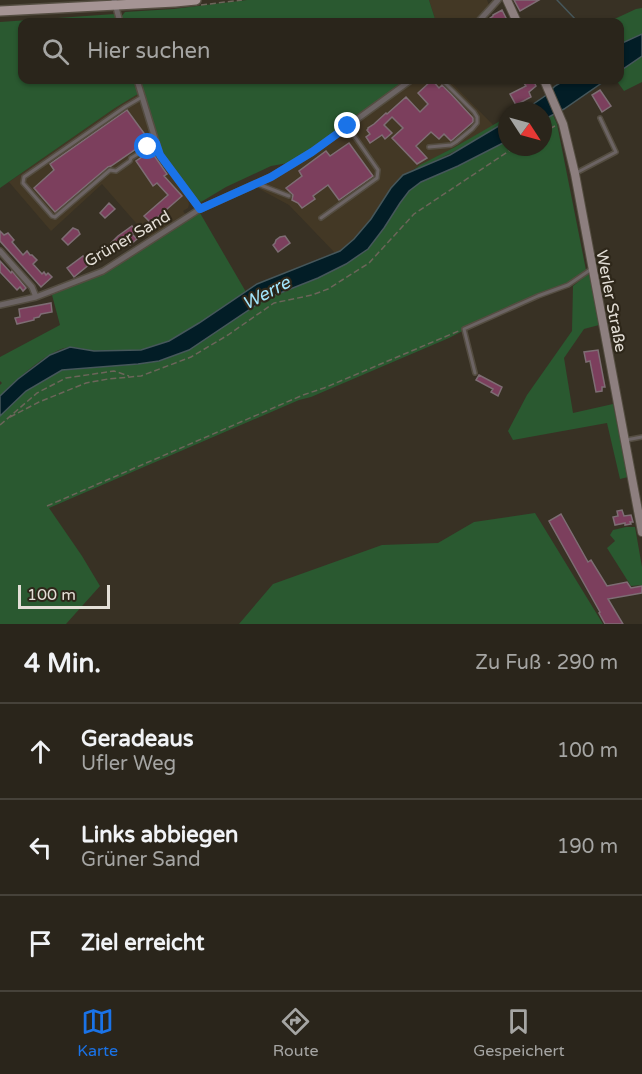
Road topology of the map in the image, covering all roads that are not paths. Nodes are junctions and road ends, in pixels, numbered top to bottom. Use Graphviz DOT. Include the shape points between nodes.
graph roads {
  1 [pos="196,0"];
  2 [pos="498,0"];
  3 [pos="507,0"];
  4 [pos="115,3"];
  5 [pos="0,11"];
  6 [pos="119,18"];
  7 [pos="482,18"];
  8 [pos="515,18"];
  9 [pos="137,84"];
  10 [pos="406,84"];
  11 [pos="446,84"];
  12 [pos="546,84"];
  13 [pos="142,97"];
  14 [pos="600,118"];
  15 [pos="348,126"];
  16 [pos="156,143"];
  17 [pos="429,147"];
  18 [pos="575,174"];
  19 [pos="256,183"];
  20 [pos="289,196"];
  21 [pos="200,209"];
  22 [pos="321,218"];
  23 [pos="0,251"];
  24 [pos="592,269"];
  25 [pos="36,297"];
  26 [pos="0,305"];
  27 [pos="476,373"];
  28 [pos="642,437"];
  29 [pos="624,440"];
  30 [pos="642,532"];
  1 -- 4 [label="main road"];
  2 -- 7 [label="street"];
  3 -- 8 [label="main road"];
  4 -- 5 [label="main road"];
  4 -- 6 [label="street"];
  9 -- 13 [label="street"];
  10 -- 15 [label="street, Grüner Sand"];
  11 -- 17 [label="lane" via="474,112 477,123 451,145"];
  12 -- 18 [label="main road, Werler Straße" via="563,124"];
  13 -- 16 [label="street"];
  13 -- 16 [label="lane" via="24,177 23,183 55,217 110,170 116,171"];
  14 -- 18 [label="lane" via="616,152"];
  15 -- 19 [label="street, Grüner Sand"];
  15 -- 22 [label="lane" via="378,170 377,177"];
  16 -- 21 [label="street" via="160,155"];
  18 -- 24 [label="main road, Werler Straße"];
  19 -- 20 [label="lane"];
  19 -- 21 [label="street, Grüner Sand"];
  21 -- 25 [label="street, Grüner Sand" via="103,271"];
  23 -- 25 [label="street" via="32,287"];
  24 -- 27 [label="lane" via="568,285 464,329"];
  24 -- 29 [label="main road, Werler Straße"];
  25 -- 26 [label="street, Grüner Sand"];
  28 -- 29 [label="lane"];
  29 -- 30 [label="main road, Werler Straße"];
}
